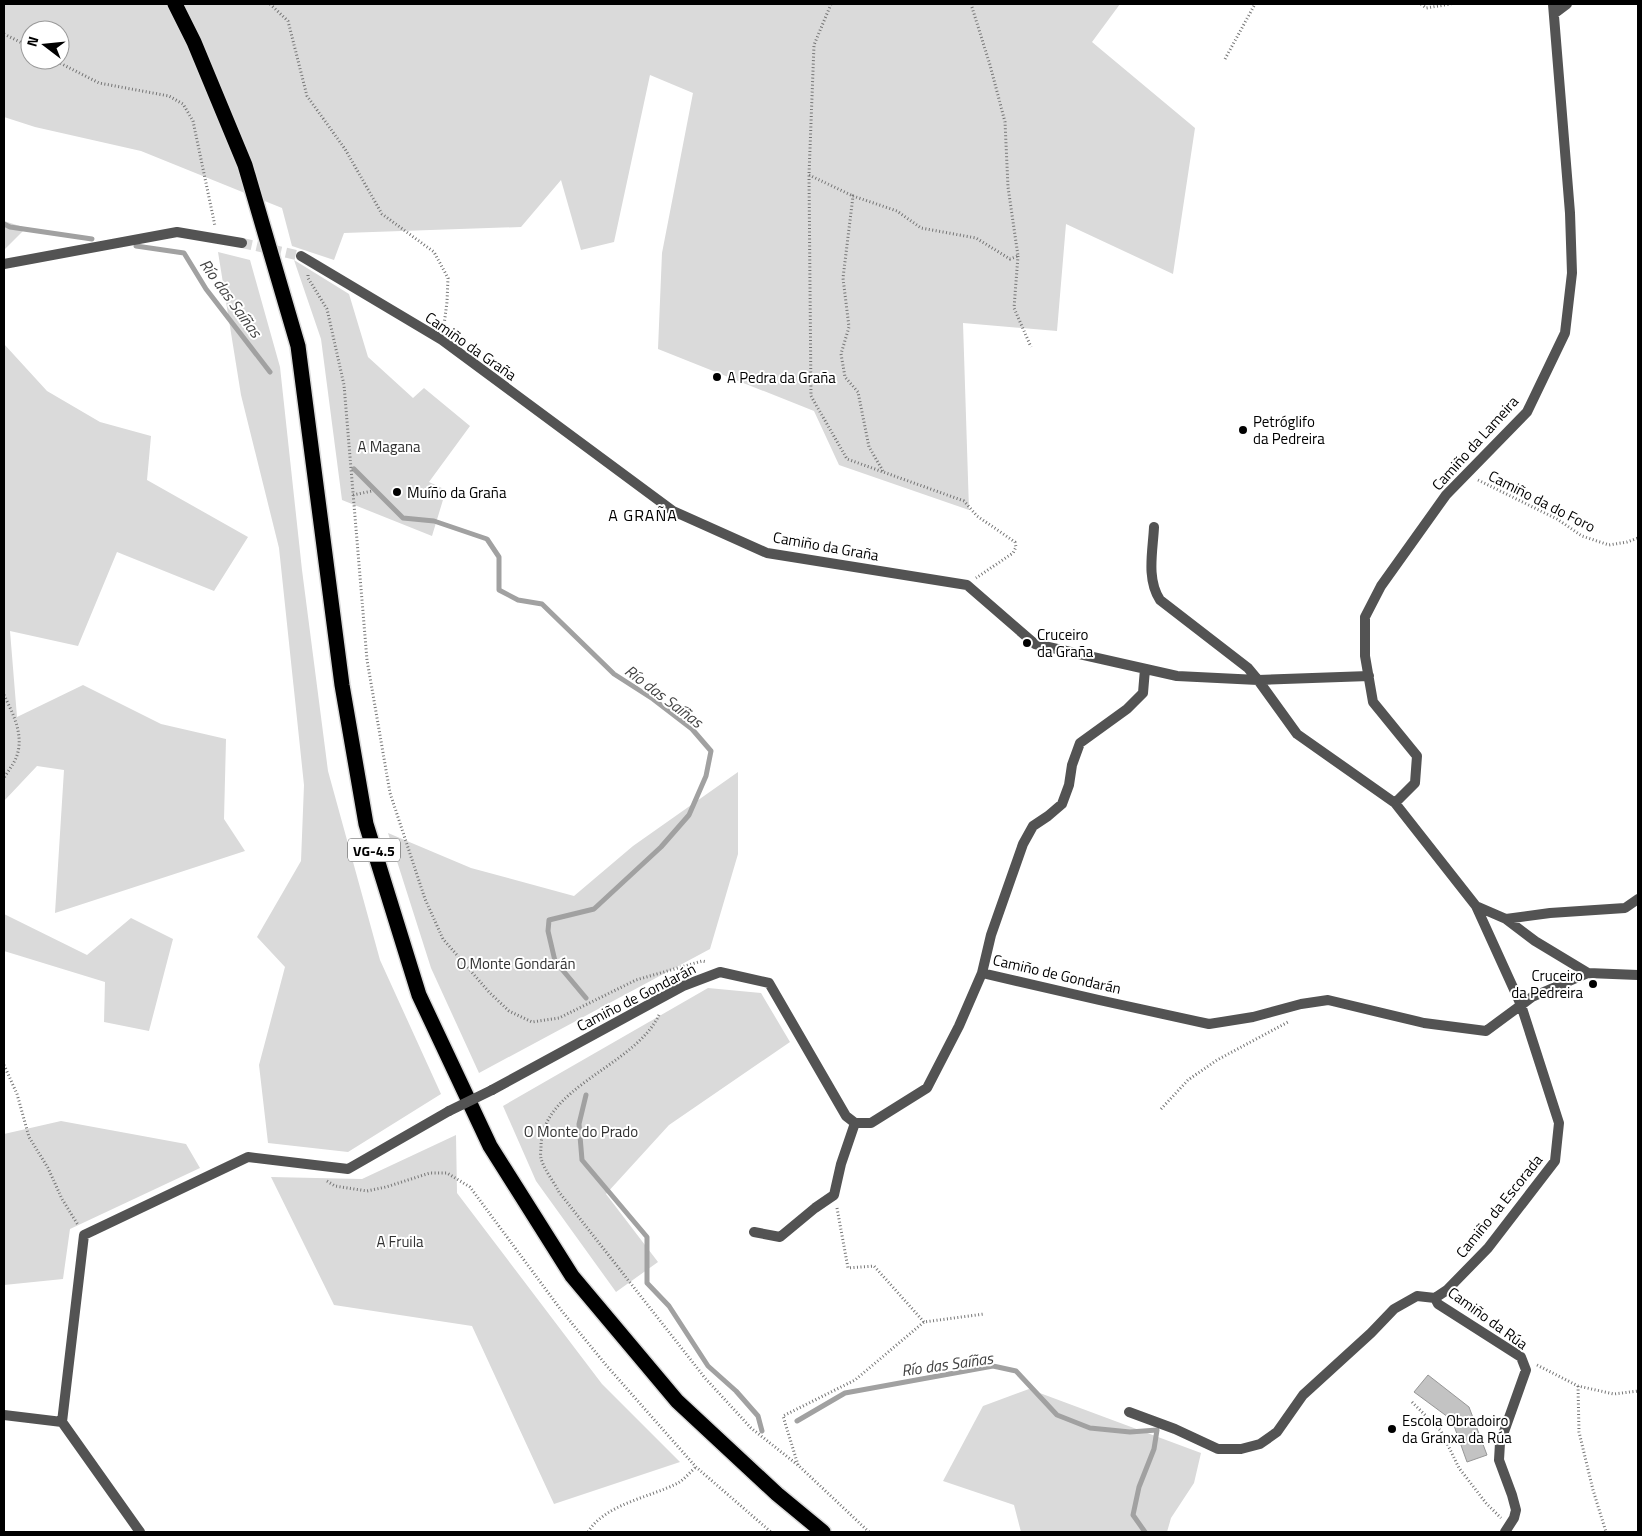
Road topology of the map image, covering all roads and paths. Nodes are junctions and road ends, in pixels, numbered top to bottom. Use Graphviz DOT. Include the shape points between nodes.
graph roads {
  1 [pos="175,4"];
  2 [pos="270,4"];
  3 [pos="831,4"];
  4 [pos="971,4"];
  5 [pos="1255,4"];
  6 [pos="1421,4"];
  7 [pos="1452,4"];
  8 [pos="1567,4"];
  9 [pos="1554,8"];
  10 [pos="4,34"];
  11 [pos="20,42"];
  12 [pos="1226,60"];
  13 [pos="70,68"];
  14 [pos="809,176"];
  15 [pos="854,196"];
  16 [pos="217,239"];
  17 [pos="242,243"];
  18 [pos="1018,256"];
  19 [pos="304,258"];
  20 [pos="4,264"];
  21 [pos="442,340"];
  22 [pos="1031,348"];
  23 [pos="883,471"];
  24 [pos="1466,474"];
  25 [pos="372,491"];
  26 [pos="353,495"];
  27 [pos="1154,526"];
  28 [pos="1638,538"];
  29 [pos="967,585"];
  30 [pos="1145,668"];
  31 [pos="1369,676"];
  32 [pos="1258,680"];
  33 [pos="4,695"];
  34 [pos="4,778"];
  35 [pos="1395,803"];
  36 [pos="1638,899"];
  37 [pos="1476,906"];
  38 [pos="1506,919"];
  39 [pos="720,972"];
  40 [pos="982,972"];
  41 [pos="1588,973"];
  42 [pos="1638,977"];
  43 [pos="668,994"];
  44 [pos="1300,1004"];
  45 [pos="1521,1005"];
  46 [pos="4,1065"];
  47 [pos="1161,1109"];
  48 [pos="855,1124"];
  49 [pos="319,1166"];
  50 [pos="834,1195"];
  51 [pos="754,1232"];
  52 [pos="84,1235"];
  53 [pos="1435,1298"];
  54 [pos="984,1314"];
  55 [pos="924,1322"];
  56 [pos="1521,1358"];
  57 [pos="1578,1386"];
  58 [pos="1638,1391"];
  59 [pos="1412,1402"];
  60 [pos="1129,1412"];
  61 [pos="4,1416"];
  62 [pos="62,1422"];
  63 [pos="799,1466"];
  64 [pos="696,1468"];
  65 [pos="1507,1529"];
  66 [pos="140,1532"];
  67 [pos="588,1532"];
  68 [pos="771,1532"];
  69 [pos="823,1532"];
  70 [pos="869,1532"];
  71 [pos="1606,1532"];
  1 -- 69 [label="highway, VG-4.5" via="245,165 298,346 342,685 366,824 418,995 490,1146 572,1276 677,1401"];
  2 -- 21 [label="path" via="288,20 307,96 345,150 382,214 434,252 448,278"];
  3 -- 14 [label="path" via="814,45"];
  4 -- 18 [label="path" via="1005,122 1008,187"];
  5 -- 12 [label="path"];
  6 -- 7 [label="path" via="1426,8"];
  8 -- 9 [label="street"];
  9 -- 24 [label="street, Camiño da Lameira" via="1572,272 1564,333 1527,412"];
  10 -- 11 [label="path"];
  13 -- 16 [label="path" via="99,83 169,96 183,104 193,121"];
  14 -- 15 [label="path"];
  14 -- 23 [label="path" via="811,396 847,459"];
  15 -- 18 [label="path" via="897,211 921,228 976,238 1010,258"];
  15 -- 23 [label="path" via="843,278 849,327 841,354 845,377 858,392 869,447"];
  16 -- 17 [label="street"];
  16 -- 20 [label="street" via="177,232"];
  18 -- 22 [label="path" via="1014,308"];
  19 -- 21 [label="street, Camiño da Graña"];
  19 -- 26 [label="path" via="308,278 327,309 344,385"];
  21 -- 29 [label="street, Camiño da Graña" via="673,511 767,552"];
  23 -- 29 [label="path" via="964,501 977,516 1015,542 1013,553"];
  24 -- 28 [label="path, Camiño da do Foro" via="1557,519 1582,536 1608,545"];
  24 -- 31 [label="street, Camiño da Lameira" via="1446,494 1381,586 1364,617"];
  25 -- 26 [label="path"];
  26 -- 39 [label="path" via="367,660 390,794 425,899 443,939 489,992 509,1010 532,1022 559,1018 636,980 702,962 714,962"];
  27 -- 32 [label="street" via="1154,591 1167,607 1248,668"];
  29 -- 30 [label="street" via="1035,644"];
  30 -- 32 [label="street" via="1177,676"];
  30 -- 40 [label="street" via="1143,693 1127,709 1080,743 1062,804 1033,826 1023,844 991,935"];
  31 -- 32 [label="street"];
  31 -- 35 [label="street, Camiño da Lameira" via="1373,702 1416,756 1415,783"];
  32 -- 35 [label="street" via="1297,734"];
  33 -- 34 [label="path" via="17,722 19,745 16,758"];
  35 -- 37 [label="street"];
  36 -- 38 [label="street" via="1625,908"];
  37 -- 38 [label="street"];
  37 -- 45 [label="street, Camiño da Escorada"];
  38 -- 41 [label="street"];
  39 -- 43 [label="street, Camiño de Gondarán"];
  39 -- 48 [label="street, Camiño de Gondarán" via="770,983 846,1116"];
  40 -- 44 [label="street, Camiño de Gondarán" via="1209,1024 1253,1017"];
  40 -- 48 [label="street, Camiño de Gondarán" via="927,1088 871,1122"];
  41 -- 42 [label="street"];
  41 -- 45 [label="street, Camiño de Gondarán"];
  43 -- 49 [label="street, Camiño de Gondarán, bridge" via="348,1169"];
  43 -- 63 [label="path" via="655,1024 631,1049 591,1077 548,1117 541,1139 540,1158 559,1192 706,1378 751,1428"];
  44 -- 45 [label="street, Camiño de Gondarán" via="1328,1000 1424,1023 1486,1031"];
  44 -- 47 [label="path" via="1298,1014 1285,1024 1217,1060 1188,1080"];
  45 -- 53 [label="street, Camiño da Escorada" via="1559,1123 1555,1162 1488,1248"];
  46 -- 52 [label="path" via="17,1094 29,1137"];
  48 -- 50 [label="street"];
  49 -- 52 [label="street, Camiño de Gondarán" via="248,1158"];
  49 -- 64 [label="path" via="322,1177 335,1186 367,1191 430,1173 447,1173 470,1187 566,1317"];
  50 -- 51 [label="street" via="780,1237"];
  50 -- 55 [label="path" via="848,1268 874,1266"];
  52 -- 62 [label="street"];
  53 -- 56 [label="street, Camiño da Rúa" via="1438,1304"];
  53 -- 60 [label="street" via="1417,1296 1394,1309 1303,1396 1277,1432 1260,1444 1241,1449 1218,1449"];
  54 -- 55 [label="path"];
  55 -- 63 [label="path" via="855,1380 783,1416"];
  56 -- 57 [label="path"];
  56 -- 65 [label="street, Camiño da Rúa" via="1526,1370 1500,1443 1499,1460 1516,1510"];
  57 -- 58 [label="path" via="1614,1394"];
  57 -- 71 [label="path" via="1579,1432"];
  59 -- 65 [label="path" via="1441,1431 1459,1468"];
  61 -- 62 [label="street"];
  62 -- 66 [label="street"];
  63 -- 70 [label="path"];
  64 -- 67 [label="path" via="680,1482 611,1511"];
  64 -- 68 [label="path"];
}
